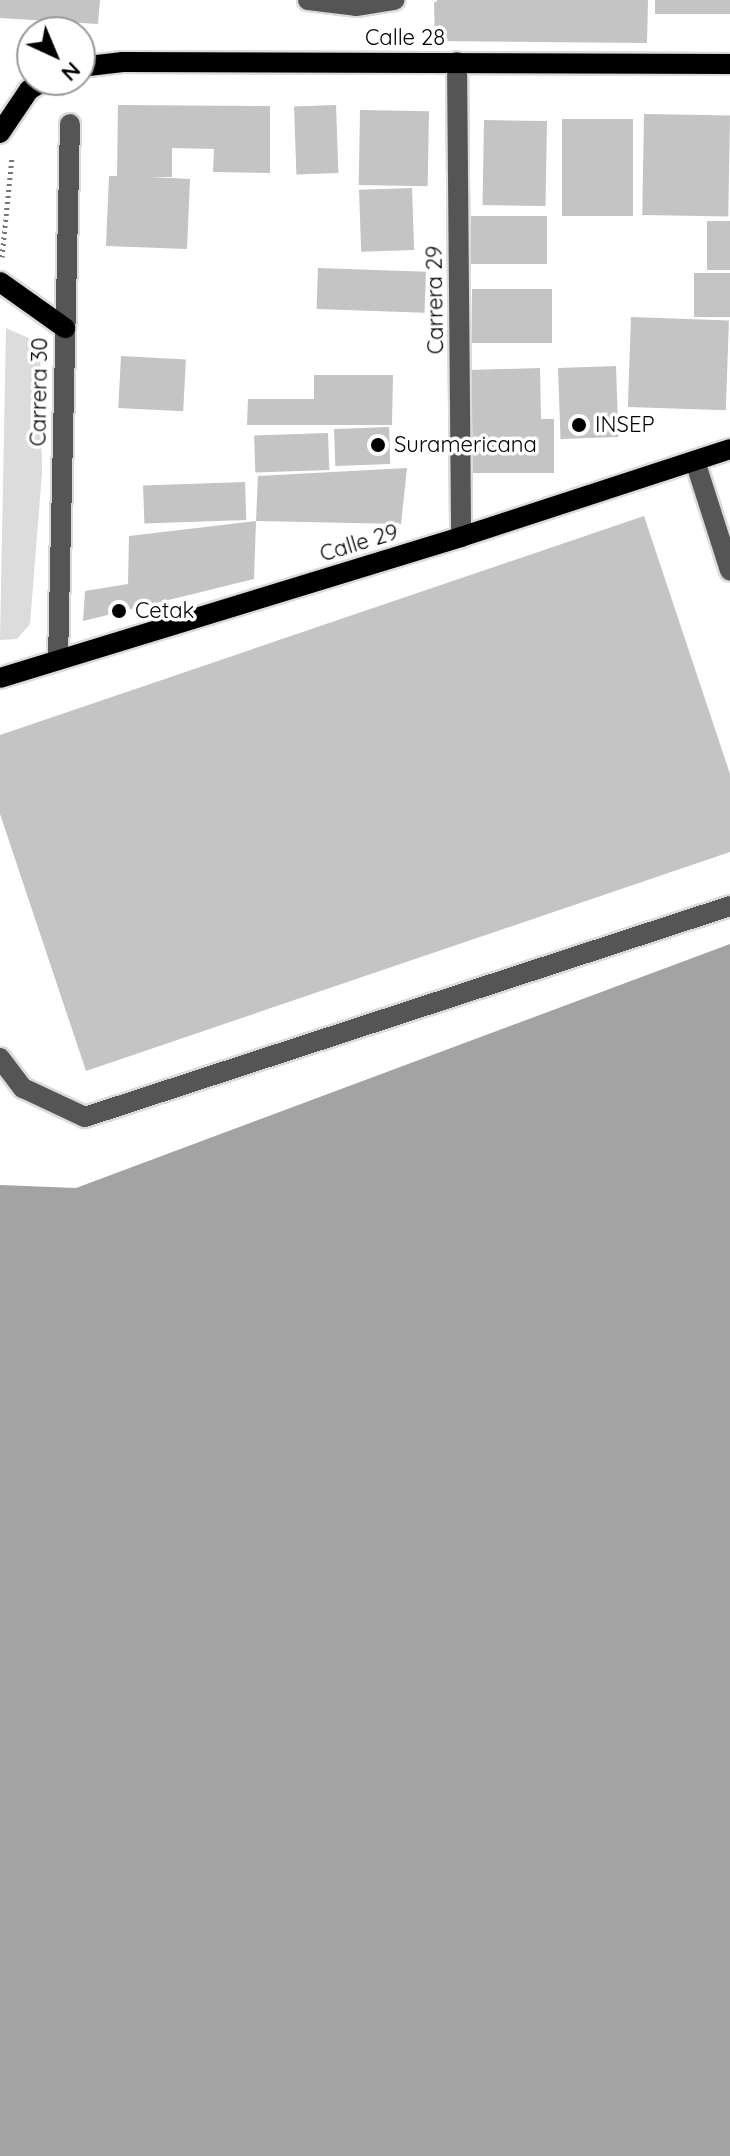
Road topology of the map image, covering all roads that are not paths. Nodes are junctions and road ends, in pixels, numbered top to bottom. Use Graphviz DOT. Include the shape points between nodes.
graph roads {
  1 [pos="308,0"];
  2 [pos="395,0"];
  3 [pos="457,62"];
  4 [pos="730,64"];
  5 [pos="96,65"];
  6 [pos="25,96"];
  7 [pos="70,124"];
  8 [pos="0,133"];
  9 [pos="0,282"];
  10 [pos="65,328"];
  11 [pos="730,449"];
  12 [pos="695,461"];
  13 [pos="724,534"];
  14 [pos="461,537"];
  15 [pos="730,571"];
  16 [pos="58,660"];
  17 [pos="0,678"];
  18 [pos="730,906"];
  19 [pos="0,1058"];
  1 -- 2 [label="street" via="356,6"];
  3 -- 4 [label="main road, Calle 28"];
  3 -- 5 [label="main road, Calle 28"];
  3 -- 14 [label="street, Carrera 29"];
  6 -- 8 [label="main road"];
  7 -- 10 [label="street, Carrera 30"];
  9 -- 10 [label="main road"];
  10 -- 16 [label="street, Carrera 30"];
  11 -- 12 [label="main road, Calle 29"];
  12 -- 13 [label="street"];
  12 -- 14 [label="main road, Calle 29"];
  13 -- 15 [label="street"];
  14 -- 16 [label="main road, Calle 29"];
  16 -- 17 [label="main road, Calle 29"];
  18 -- 19 [label="street" via="85,1117 23,1088"];
}
